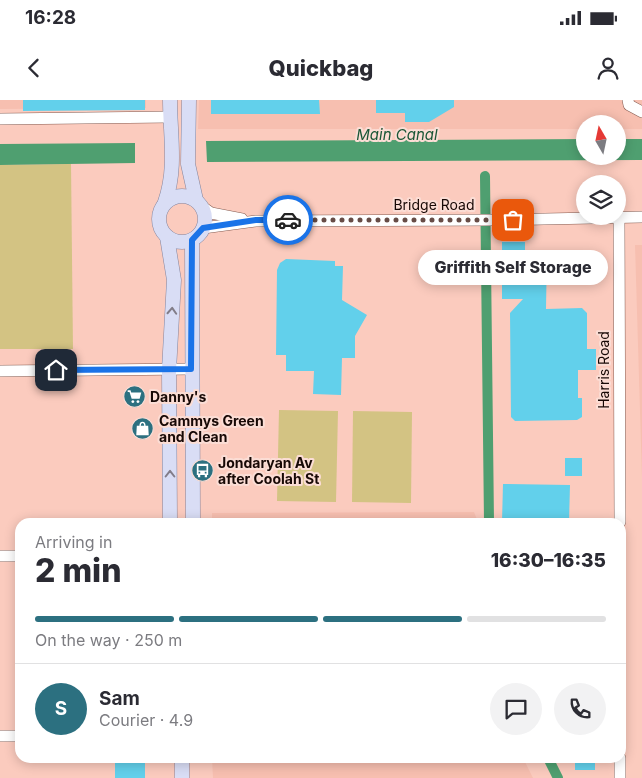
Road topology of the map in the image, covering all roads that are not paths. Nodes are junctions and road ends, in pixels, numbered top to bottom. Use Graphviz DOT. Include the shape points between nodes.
graph roads {
  1 [pos="170,100"];
  2 [pos="188,100"];
  3 [pos="628,100"];
  4 [pos="642,112"];
  5 [pos="170,117"];
  6 [pos="0,119"];
  7 [pos="165,202"];
  8 [pos="198,203"];
  9 [pos="626,217"];
  10 [pos="642,217"];
  11 [pos="576,218"];
  12 [pos="256,220"];
  13 [pos="619,225"];
  14 [pos="203,228"];
  15 [pos="167,238"];
  16 [pos="192,240"];
  17 [pos="191,369"];
  18 [pos="0,370"];
  19 [pos="170,370"];
  20 [pos="170,518"];
  21 [pos="193,518"];
  22 [pos="620,518"];
  23 [pos="0,556"];
  24 [pos="15,556"];
  25 [pos="0,736"];
  26 [pos="15,736"];
  27 [pos="182,763"];
  28 [pos="620,763"];
  29 [pos="182,778"];
  30 [pos="620,778"];
  1 -- 5 [label="main road"];
  2 -- 8 [label="main road" via="188,164"];
  3 -- 4 [label="street" via="629,105"];
  5 -- 6 [label="street"];
  5 -- 7 [label="main road" via="174,164"];
  7 -- 8 [label="main road" via="183,195"];
  7 -- 15 [label="main road" via="160,208 158,224"];
  8 -- 12 [label="street, Bridge Road" via="211,213"];
  8 -- 14 [label="main road" via="205,221"];
  9 -- 10 [label="street, Bridge Road"];
  11 -- 12 [label="street, Bridge Road"];
  12 -- 14 [label="street, Bridge Road"];
  13 -- 22 [label="street, Harris Road"];
  14 -- 16 [label="main road"];
  15 -- 16 [label="main road" via="179,242"];
  19 -- 15 [label="main road, one-way" via="174,280"];
  16 -- 17 [label="main road"];
  17 -- 19 [label="street"];
  17 -- 21 [label="main road"];
  18 -- 19 [label="street"];
  20 -- 19 [label="main road, one-way"];
  23 -- 24 [label="street"];
  25 -- 26 [label="street"];
  27 -- 29 [label="main road"];
  28 -- 30 [label="street"];
}
